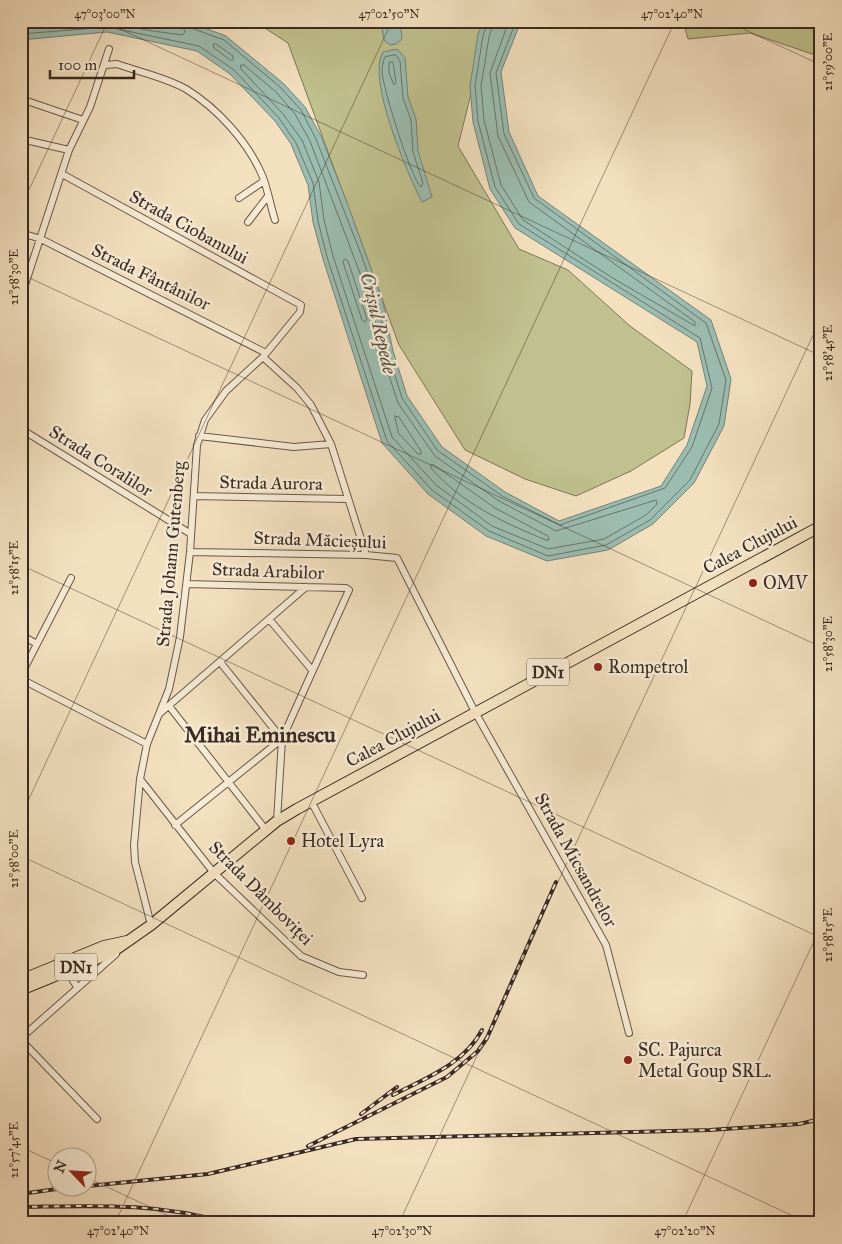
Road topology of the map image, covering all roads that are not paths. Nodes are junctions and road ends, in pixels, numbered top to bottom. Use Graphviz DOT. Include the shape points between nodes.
graph roads {
  1 [pos="109,48"];
  2 [pos="105,65"];
  3 [pos="21,98"];
  4 [pos="83,120"];
  5 [pos="21,138"];
  6 [pos="69,150"];
  7 [pos="62,174"];
  8 [pos="264,181"];
  9 [pos="268,196"];
  10 [pos="239,198"];
  11 [pos="275,220"];
  12 [pos="248,222"];
  13 [pos="21,233"];
  14 [pos="41,239"];
  15 [pos="21,297"];
  16 [pos="301,305"];
  17 [pos="264,355"];
  18 [pos="21,429"];
  19 [pos="199,436"];
  20 [pos="332,444"];
  21 [pos="194,496"];
  22 [pos="347,499"];
  23 [pos="821,526"];
  24 [pos="191,534"];
  25 [pos="190,552"];
  26 [pos="366,555"];
  27 [pos="71,578"];
  28 [pos="187,584"];
  29 [pos="306,587"];
  30 [pos="269,619"];
  31 [pos="21,635"];
  32 [pos="37,644"];
  33 [pos="220,662"];
  34 [pos="312,670"];
  35 [pos="21,675"];
  36 [pos="21,679"];
  37 [pos="169,706"];
  38 [pos="475,712"];
  39 [pos="158,716"];
  40 [pos="282,739"];
  41 [pos="147,744"];
  42 [pos="140,779"];
  43 [pos="228,781"];
  44 [pos="311,801"];
  45 [pos="277,821"];
  46 [pos="175,825"];
  47 [pos="266,830"];
  48 [pos="214,873"];
  49 [pos="362,898"];
  50 [pos="151,925"];
  51 [pos="128,941"];
  52 [pos="104,946"];
  53 [pos="67,971"];
  54 [pos="53,972"];
  55 [pos="363,975"];
  56 [pos="21,980"];
  57 [pos="77,987"];
  58 [pos="21,990"];
  59 [pos="629,1033"];
  60 [pos="21,1039"];
  61 [pos="97,1119"];
  62 [pos="52,1223"];
  63 [pos="128,1223"];
  1 -- 2 [label="street"];
  2 -- 4 [label="street"];
  2 -- 8 [label="street" via="117,64 186,89 224,120 242,141"];
  3 -- 4 [label="street"];
  4 -- 6 [label="street"];
  5 -- 6 [label="street"];
  6 -- 7 [label="street"];
  7 -- 14 [label="street"];
  7 -- 16 [label="street, Strada Ciobanului"];
  8 -- 9 [label="street"];
  8 -- 10 [label="street"];
  9 -- 11 [label="street"];
  9 -- 12 [label="street"];
  13 -- 14 [label="street, Strada Fântânilor"];
  14 -- 15 [label="street"];
  14 -- 17 [label="street, Strada Fântânilor"];
  16 -- 17 [label="street, Strada Johann Gutenberg" via="300,312"];
  17 -- 19 [label="street, Strada Johann Gutenberg" via="226,391 205,420"];
  17 -- 20 [label="street, Strada Fântânilor" via="311,405"];
  18 -- 24 [label="street, Strada Coralilor"];
  19 -- 20 [label="street" via="294,447"];
  19 -- 21 [label="street, Strada Johann Gutenberg"];
  20 -- 22 [label="street, Strada Fântânilor"];
  21 -- 22 [label="street, Strada Aurora"];
  21 -- 24 [label="street, Strada Johann Gutenberg"];
  22 -- 26 [label="street, Strada Fântânilor"];
  23 -- 38 [label="main road, Calea Clujului / DN1"];
  24 -- 25 [label="street, Strada Johann Gutenberg"];
  25 -- 26 [label="street, Strada Măcieșului"];
  25 -- 28 [label="street, Strada Johann Gutenberg"];
  26 -- 38 [label="street, Strada Măcieșului" via="396,558"];
  27 -- 32 [label="street"];
  28 -- 29 [label="street, Strada Arabilor"];
  28 -- 39 [label="street, Strada Johann Gutenberg" via="173,675"];
  29 -- 30 [label="street"];
  29 -- 34 [label="street, Strada Arabilor" via="349,590"];
  30 -- 33 [label="street"];
  30 -- 34 [label="street"];
  31 -- 32 [label="street"];
  32 -- 35 [label="street"];
  33 -- 37 [label="street"];
  33 -- 40 [label="street"];
  34 -- 40 [label="street"];
  36 -- 41 [label="street"];
  37 -- 39 [label="street"];
  37 -- 43 [label="street"];
  38 -- 44 [label="main road, Calea Clujului / DN1"];
  38 -- 59 [label="street, Strada Micsandrelor" via="606,945"];
  39 -- 41 [label="street, Strada Johann Gutenberg"];
  40 -- 43 [label="street"];
  40 -- 45 [label="street"];
  41 -- 42 [label="street, Strada Johann Gutenberg"];
  42 -- 46 [label="street, Strada Dâmboviței"];
  42 -- 50 [label="street, Strada Johann Gutenberg" via="135,862"];
  43 -- 46 [label="street"];
  43 -- 47 [label="street"];
  44 -- 45 [label="main road, Calea Clujului / DN1"];
  44 -- 49 [label="street"];
  45 -- 47 [label="main road, Calea Clujului / DN1"];
  46 -- 48 [label="street, Strada Dâmboviței"];
  47 -- 48 [label="main road, Calea Clujului / DN1"];
  48 -- 50 [label="main road, Calea Clujului / DN1"];
  48 -- 55 [label="street, Strada Dâmboviței" via="301,956 339,972"];
  50 -- 51 [label="main road, Calea Clujului / DN1"];
  51 -- 52 [label="main road, DN1"];
  51 -- 53 [label="main road, DN1" via="111,953"];
  51 -- 57 [label="street, Calea Clujului"];
  52 -- 53 [label="main road" via="99,952 69,963"];
  52 -- 54 [label="main road, DN1"];
  53 -- 54 [label="main road, DN1"];
  53 -- 57 [label="street"];
  54 -- 56 [label="main road, DN1"];
  54 -- 58 [label="main road, DN1"];
  57 -- 60 [label="street, Calea Clujului"];
  60 -- 61 [label="street"];
  62 -- 63 [label="street"];
}
